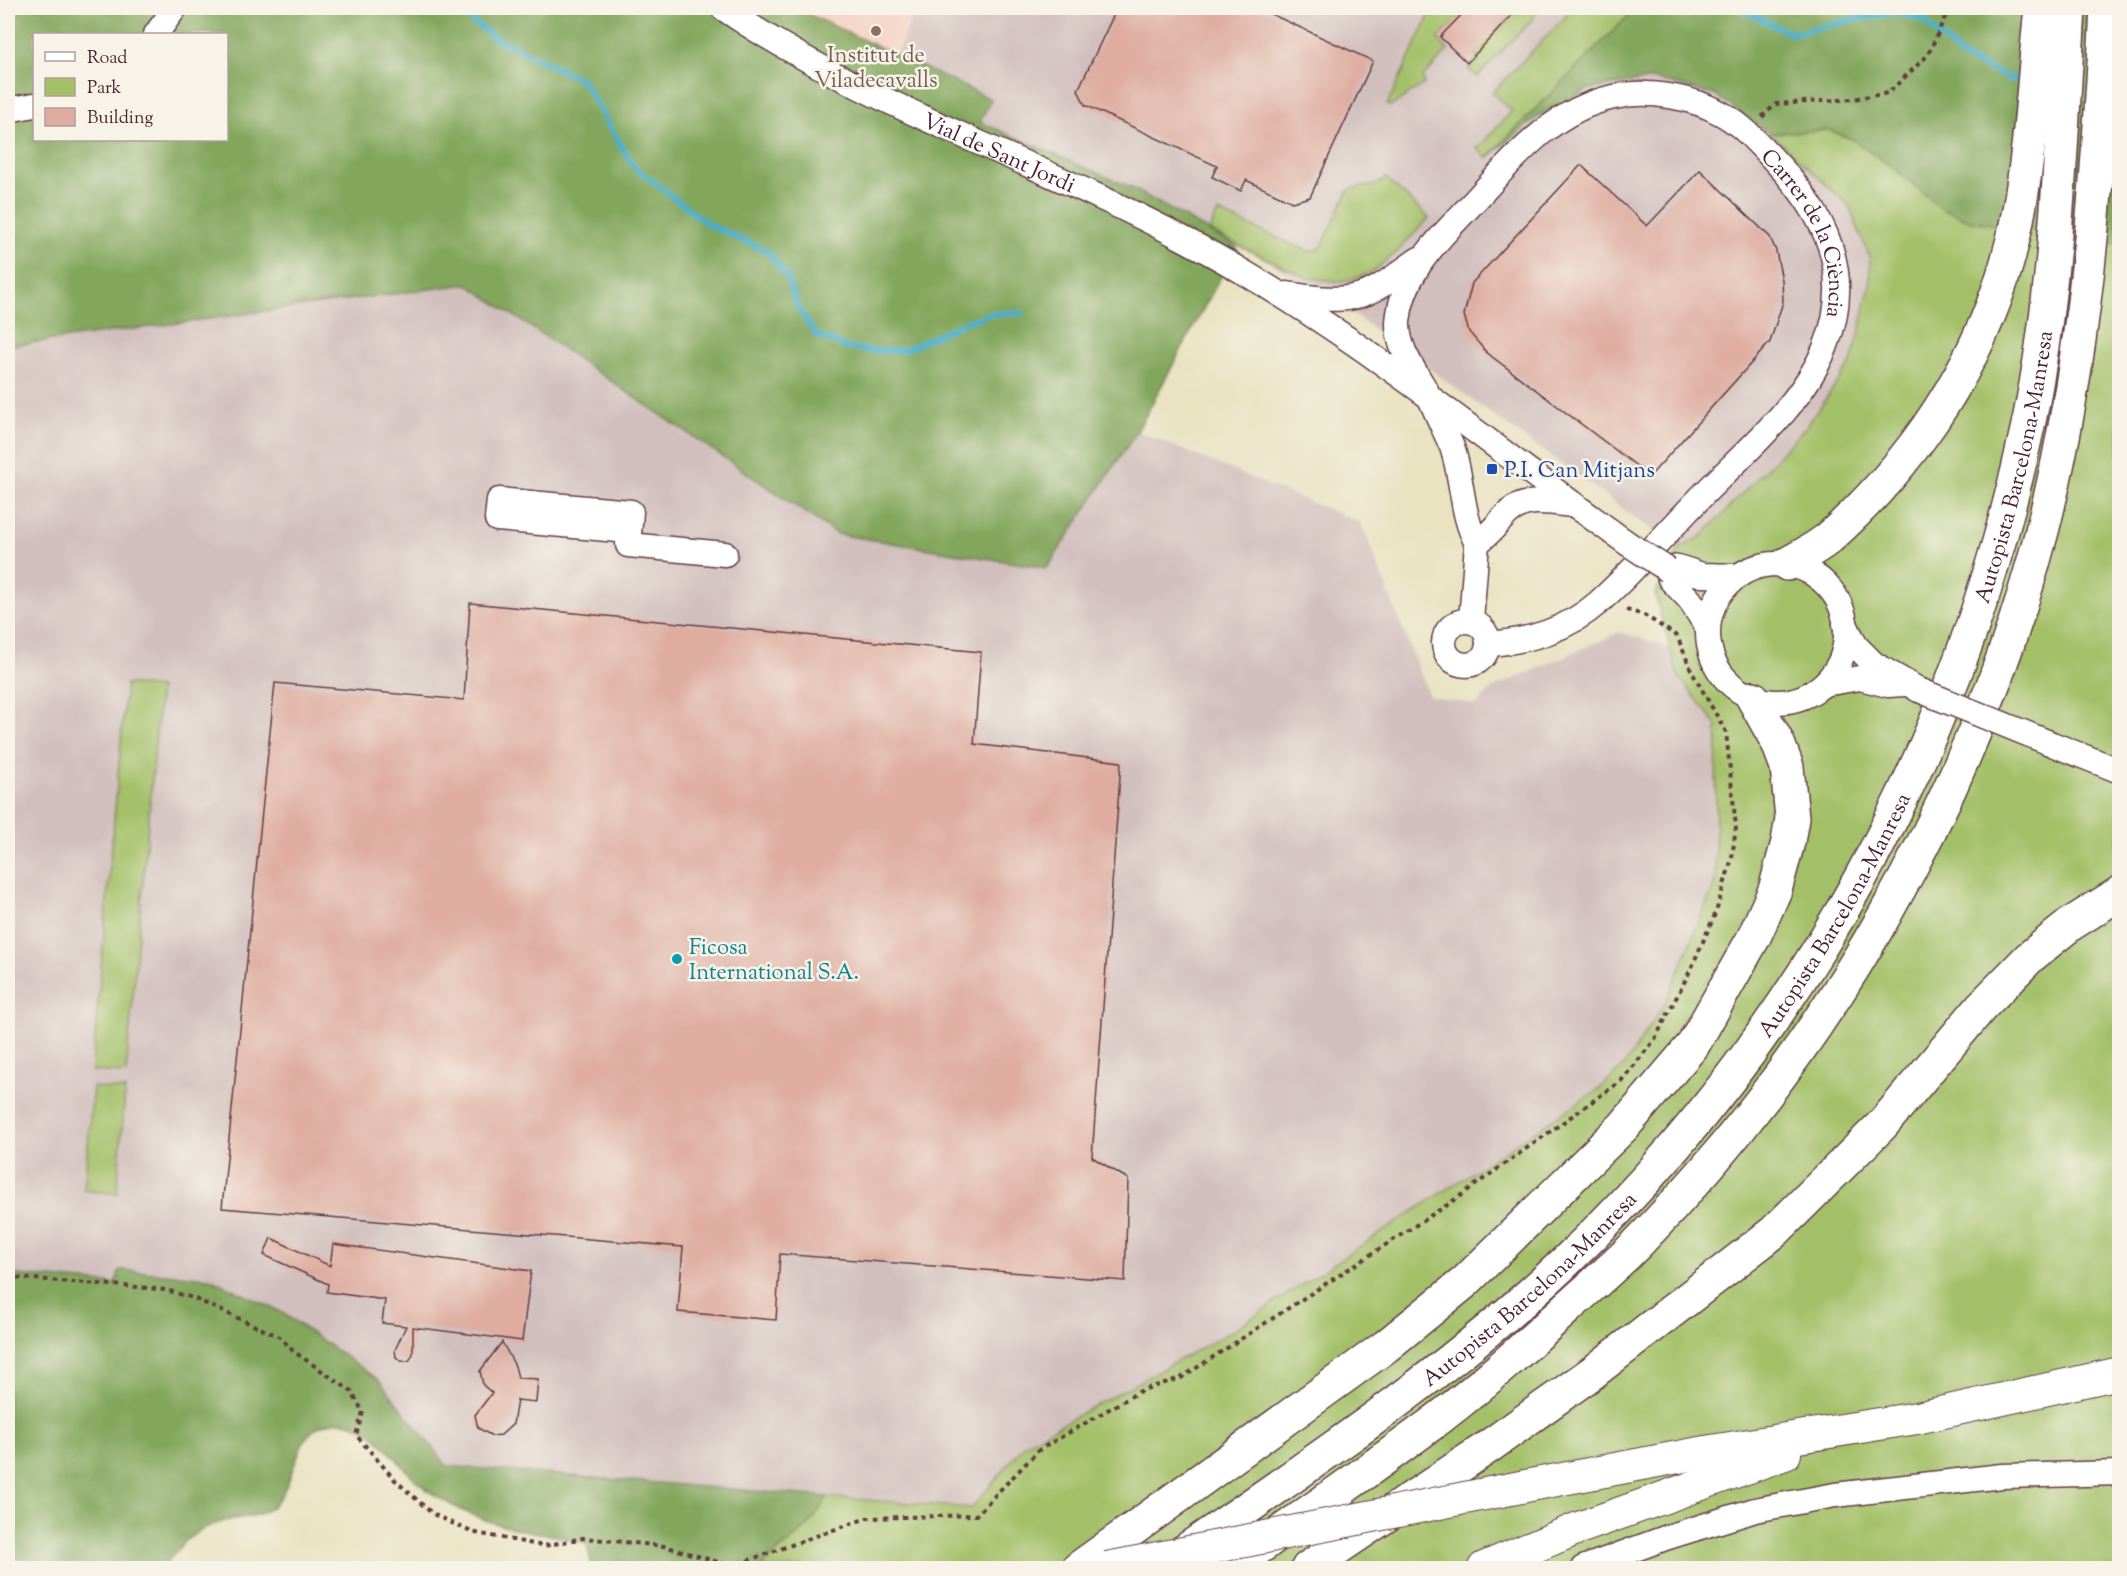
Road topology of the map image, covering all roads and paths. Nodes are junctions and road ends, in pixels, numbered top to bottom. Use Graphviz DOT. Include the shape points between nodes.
graph roads {
  1 [pos="175,8"];
  2 [pos="723,8"];
  3 [pos="1949,8"];
  4 [pos="2041,8"];
  5 [pos="2068,8"];
  6 [pos="2107,8"];
  7 [pos="157,33"];
  8 [pos="33,105"];
  9 [pos="8,110"];
  10 [pos="1746,132"];
  11 [pos="1423,257"];
  12 [pos="1278,292"];
  13 [pos="1428,395"];
  14 [pos="1574,505"];
  15 [pos="629,531"];
  16 [pos="1477,543"];
  17 [pos="726,554"];
  18 [pos="1787,564"];
  19 [pos="1668,570"];
  20 [pos="1738,576"];
  21 [pos="1599,602"];
  22 [pos="1471,621"];
  23 [pos="1845,624"];
  24 [pos="1707,627"];
  25 [pos="1488,644"];
  26 [pos="1824,684"];
  27 [pos="1912,687"];
  28 [pos="1753,698"];
  29 [pos="2118,770"];
  30 [pos="2120,893"];
  31 [pos="8,1277"];
  32 [pos="2120,1373"];
  33 [pos="1863,1428"];
  34 [pos="1426,1429"];
  35 [pos="2120,1473"];
  36 [pos="1584,1568"];
  37 [pos="1079,1569"];
  38 [pos="1107,1569"];
  39 [pos="1160,1569"];
  40 [pos="1231,1569"];
  41 [pos="1261,1569"];
  42 [pos="1308,1569"];
  43 [pos="1484,1569"];
  1 -- 7 [label="street"];
  2 -- 12 [label="street, Vial de Sant Jordi" via="770,40 853,84 1111,202"];
  3 -- 10 [label="path" via="1928,55 1888,93 1776,104"];
  4 -- 18 [label="highway" via="2019,211 2000,285 1981,334 1962,375 1912,448 1828,539"];
  5 -- 39 [label="highway, Autopista Barcelona-Manresa" via="2056,217 2042,342 2030,417 2006,520 1972,632 1933,734 1881,844 1831,933 1770,1027 1695,1124 1560,1267 1384,1410"];
  6 -- 34 [label="highway, Autopista Barcelona-Manresa" via="2094,219 2077,349 2042,531 1967,749 1935,817 1862,955 1736,1133 1635,1246"];
  8 -- 9 [label="street"];
  10 -- 11 [label="street, Carrer de la Ciència" via="1723,114 1677,98 1647,94 1614,96 1587,105 1538,134"];
  10 -- 21 [label="street, Carrer de la Ciència" via="1796,183 1829,238 1836,268 1836,293 1826,346 1812,374 1783,412"];
  11 -- 12 [label="street" via="1361,296 1333,300"];
  11 -- 13 [label="street" via="1410,280 1398,323 1401,345"];
  12 -- 13 [label="street, Vial de Sant Jordi"];
  13 -- 14 [label="street, Vial de Sant Jordi"];
  13 -- 16 [label="street" via="1458,465 1470,530"];
  14 -- 16 [label="street" via="1527,503 1510,511"];
  14 -- 19 [label="street, Vial de Sant Jordi, bridge"];
  15 -- 15 [label="street" via="631,512 499,500 497,519"];
  15 -- 17 [label="street" via="628,545"];
  16 -- 22 [label="street"];
  18 -- 20 [label="street" via="1761,565"];
  18 -- 23 [label="street" via="1810,572 1829,588"];
  19 -- 20 [label="street" via="1678,567 1702,575"];
  19 -- 24 [label="street" via="1670,579 1690,600"];
  20 -- 24 [label="street" via="1714,603"];
  21 -- 25 [label="street, Carrer de la Ciència" via="1584,615 1548,633"];
  21 -- 31 [label="path" via="1644,615 1677,636 1692,672 1726,732 1736,827 1732,858 1716,912 1654,1041 1621,1081 1450,1203 1181,1378 1142,1390 1039,1450 976,1515 867,1518 732,1566 664,1546 583,1538 544,1546 471,1532 433,1514 395,1480 356,1435 363,1412 351,1391 293,1351 280,1337 166,1290"];
  22 -- 25 [label="street" via="1481,627"];
  22 -- 25 [label="street" via="1456,622 1447,631 1444,639 1448,656 1457,663 1473,664 1486,652"];
  23 -- 26 [label="street" via="1840,661"];
  23 -- 27 [label="street" via="1856,646 1874,664"];
  24 -- 28 [label="street" via="1710,653 1718,670 1731,685"];
  26 -- 27 [label="street" via="1860,678"];
  26 -- 28 [label="street" via="1796,700 1774,703"];
  27 -- 29 [label="street, bridge"];
  28 -- 37 [label="highway" via="1787,767 1792,818 1788,842 1775,890 1754,937 1693,1045 1624,1126 1465,1282 1385,1347"];
  30 -- 42 [label="highway" via="2071,924 2030,957 1974,1015 1883,1124 1774,1232 1592,1373"];
  32 -- 33 [label="main road"];
  33 -- 38 [label="main road, bridge" via="1705,1452"];
  33 -- 43 [label="main road" via="1673,1492"];
  34 -- 40 [label="highway, Autopista Barcelona-Manresa"];
  34 -- 41 [label="highway" via="1389,1474"];
  35 -- 36 [label="street" via="2002,1476 1835,1495 1755,1510 1668,1536"];
}
